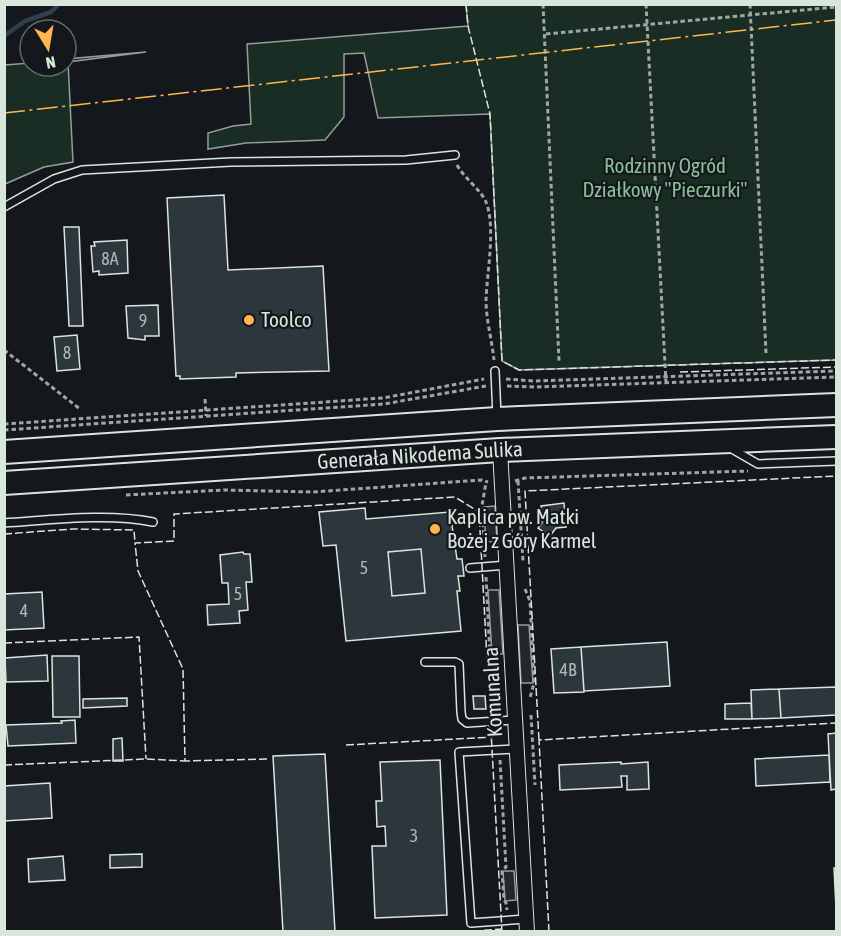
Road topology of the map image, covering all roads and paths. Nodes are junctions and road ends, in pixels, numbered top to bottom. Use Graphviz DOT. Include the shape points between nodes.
graph roads {
  1 [pos="543,4"];
  2 [pos="646,4"];
  3 [pos="750,4"];
  4 [pos="808,7"];
  5 [pos="837,8"];
  6 [pos="750,14"];
  7 [pos="648,24"];
  8 [pos="545,34"];
  9 [pos="455,155"];
  10 [pos="4,207"];
  11 [pos="4,350"];
  12 [pos="766,353"];
  13 [pos="559,361"];
  14 [pos="837,370"];
  15 [pos="495,371"];
  16 [pos="665,376"];
  17 [pos="837,377"];
  18 [pos="504,378"];
  19 [pos="488,379"];
  20 [pos="666,383"];
  21 [pos="488,386"];
  22 [pos="505,386"];
  23 [pos="205,399"];
  24 [pos="837,405"];
  25 [pos="80,409"];
  26 [pos="206,410"];
  27 [pos="206,416"];
  28 [pos="496,419"];
  29 [pos="4,424"];
  30 [pos="4,430"];
  31 [pos="837,437"];
  32 [pos="719,441"];
  33 [pos="500,450"];
  34 [pos="4,452"];
  35 [pos="837,461"];
  36 [pos="753,471"];
  37 [pos="512,481"];
  38 [pos="518,481"];
  39 [pos="4,483"];
  40 [pos="119,495"];
  41 [pos="153,522"];
  42 [pos="4,523"];
  43 [pos="485,559"];
  44 [pos="523,561"];
  45 [pos="507,565"];
  46 [pos="470,568"];
  47 [pos="486,575"];
  48 [pos="525,590"];
  49 [pos="425,662"];
  50 [pos="530,698"];
  51 [pos="498,711"];
  52 [pos="515,720"];
  53 [pos="517,749"];
  54 [pos="500,750"];
  55 [pos="507,920"];
  56 [pos="527,925"];
  1 -- 8 [label="path"];
  2 -- 7 [label="path"];
  3 -- 6 [label="path"];
  4 -- 5 [label="path"];
  4 -- 6 [label="path"];
  6 -- 7 [label="path"];
  6 -- 12 [label="path"];
  7 -- 8 [label="path"];
  7 -- 16 [label="path"];
  8 -- 13 [label="path"];
  9 -- 10 [label="lane" via="406,160 231,162 82,170 54,179"];
  9 -- 15 [label="path" via="464,177 485,200 489,215 486,301"];
  11 -- 25 [label="path"];
  14 -- 16 [label="path"];
  15 -- 28 [label="lane"];
  16 -- 18 [label="path" via="534,381"];
  16 -- 20 [label="path"];
  17 -- 20 [label="path"];
  19 -- 26 [label="path" via="383,398"];
  20 -- 22 [label="path"];
  21 -- 27 [label="path" via="384,404"];
  23 -- 26 [label="path"];
  24 -- 28 [label="highway, Generała Nikodema Sulika"];
  26 -- 27 [label="path"];
  26 -- 29 [label="path"];
  27 -- 30 [label="path"];
  28 -- 34 [label="highway, Generała Nikodema Sulika"];
  31 -- 32 [label="highway, Generała Nikodema Sulika"];
  32 -- 33 [label="highway, Generała Nikodema Sulika"];
  32 -- 35 [label="lane" via="758,464"];
  33 -- 39 [label="highway, Generała Nikodema Sulika"];
  33 -- 45 [label="street, Komunalna"];
  36 -- 38 [label="path"];
  37 -- 38 [label="path"];
  38 -- 44 [label="path"];
  40 -- 43 [label="path" via="224,490 314,492 481,480 486,482 482,506"];
  41 -- 42 [label="lane" via="69,519"];
  45 -- 46 [label="lane"];
  45 -- 52 [label="street, Komunalna"];
  47 -- 51 [label="path" via="490,655 495,660"];
  48 -- 50 [label="path" via="530,601 534,683"];
  49 -- 52 [label="lane" via="459,664 461,712 467,723"];
  52 -- 53 [label="street, Komunalna"];
  53 -- 54 [label="lane"];
  53 -- 56 [label="street, Komunalna"];
  54 -- 55 [label="path"];
  54 -- 55 [label="lane" via="459,752 471,923"];
  55 -- 56 [label="lane"];
}
